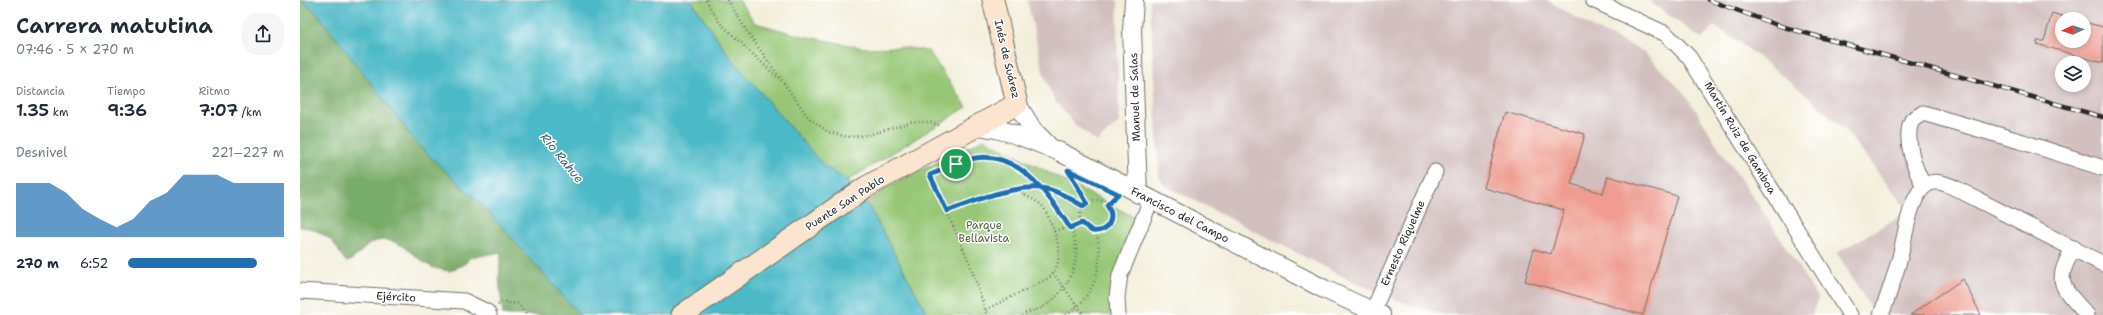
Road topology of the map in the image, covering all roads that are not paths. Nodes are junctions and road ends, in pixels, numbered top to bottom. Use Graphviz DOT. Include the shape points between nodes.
graph roads {
  1 [pos="993,0"];
  2 [pos="1134,0"];
  3 [pos="1593,0"];
  4 [pos="1017,104"];
  5 [pos="975,126"];
  6 [pos="1058,151"];
  7 [pos="2103,168"];
  8 [pos="1435,172"];
  9 [pos="1924,186"];
  10 [pos="1144,197"];
  11 [pos="2074,248"];
  12 [pos="2103,264"];
  13 [pos="300,291"];
  14 [pos="488,313"];
  15 [pos="1375,314"];
  16 [pos="682,315"];
  17 [pos="1118,315"];
  18 [pos="1850,315"];
  19 [pos="1880,315"];
  20 [pos="2087,315"];
  1 -- 4 [label="main road, Inés de Suárez"];
  2 -- 10 [label="street, Manuel de Salas" via="1132,30"];
  3 -- 18 [label="street, Martín Ruiz de Gamboa" via="1666,34 1689,57"];
  4 -- 5 [label="main road, Puente San Pablo"];
  4 -- 6 [label="street, Inés de Suárez" via="1033,130"];
  5 -- 6 [label="street, Francisco del Campo" via="992,127 1016,134"];
  5 -- 16 [label="main road, Puente San Pablo" via="866,187"];
  6 -- 10 [label="street, Francisco del Campo"];
  7 -- 9 [label="street" via="2016,139 1922,113 1912,120 1909,133 1915,170"];
  8 -- 15 [label="street, Ernesto Riquelme"];
  9 -- 11 [label="street" via="1931,183 1948,185"];
  9 -- 19 [label="street" via="1910,215 1900,257"];
  10 -- 15 [label="street, Francisco del Campo"];
  10 -- 17 [label="street" via="1120,275"];
  11 -- 12 [label="street"];
  11 -- 20 [label="street" via="2062,268 2061,279 2066,290"];
  13 -- 14 [label="street, Ejército" via="464,301"];
}
